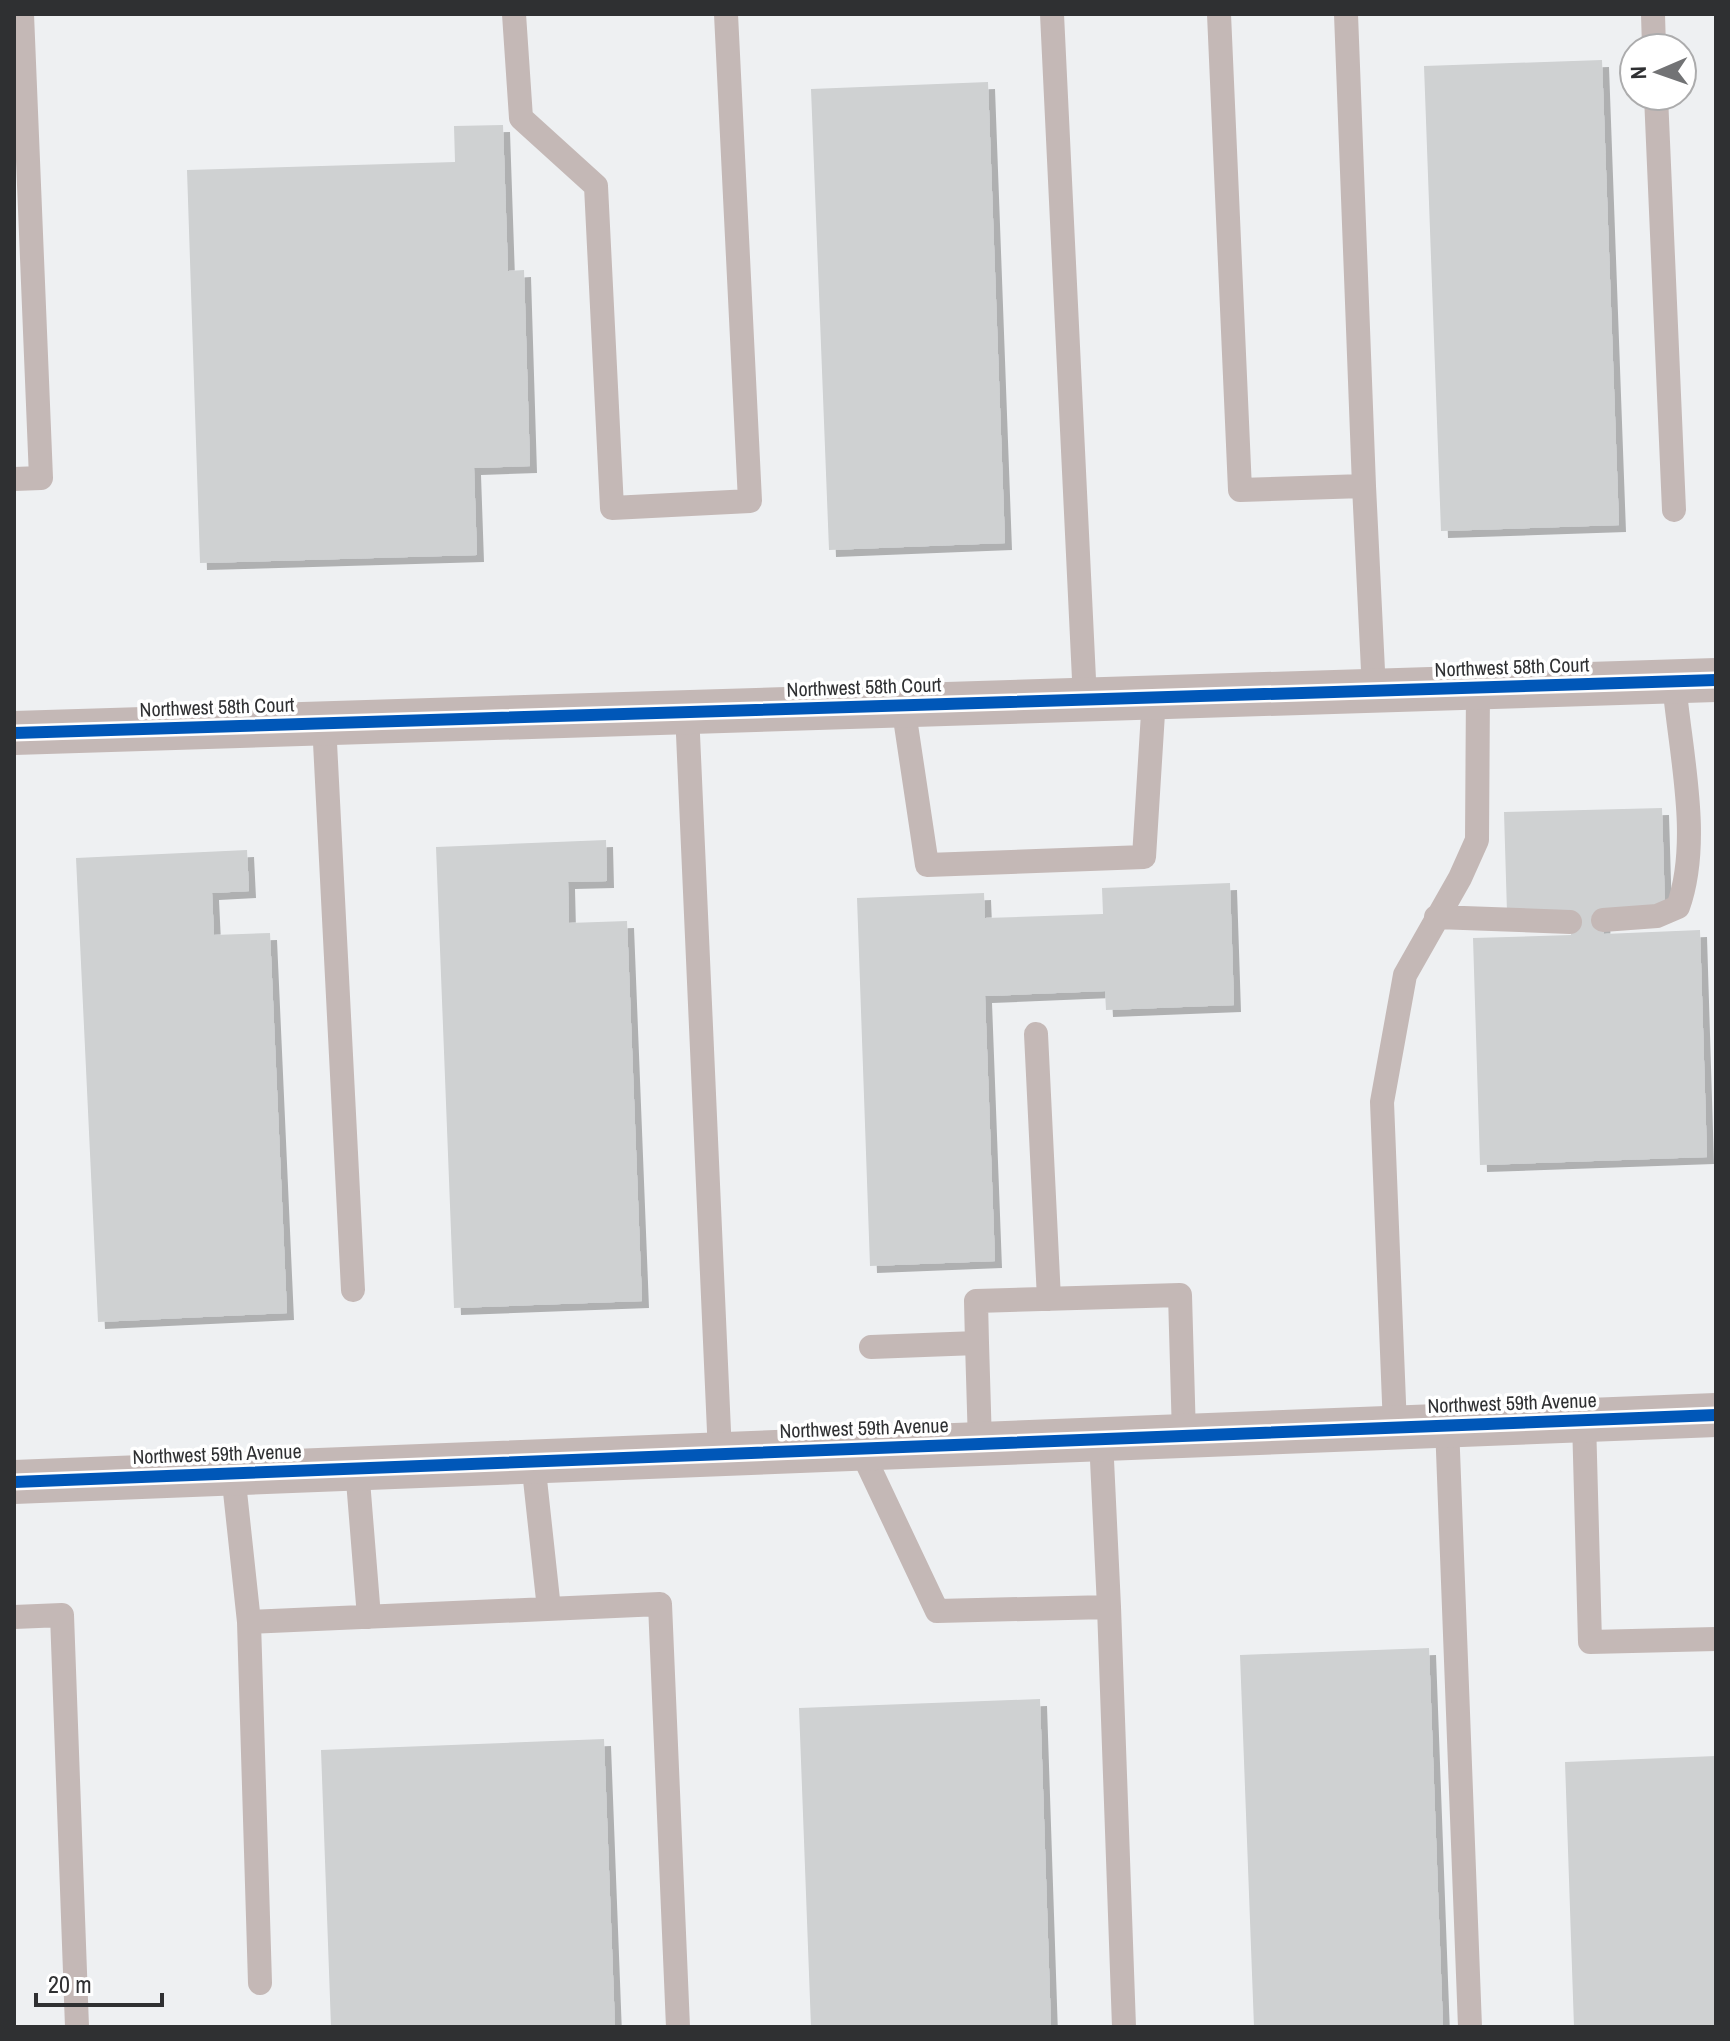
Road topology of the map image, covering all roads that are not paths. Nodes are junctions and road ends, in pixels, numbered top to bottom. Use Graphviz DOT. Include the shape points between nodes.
graph roads {
  1 [pos="22,14"];
  2 [pos="514,14"];
  3 [pos="726,14"];
  4 [pos="1052,14"];
  5 [pos="1219,14"];
  6 [pos="1346,14"];
  7 [pos="1657,112"];
  8 [pos="14,479"];
  9 [pos="1364,486"];
  10 [pos="1674,510"];
  11 [pos="1695,681"];
  12 [pos="1478,688"];
  13 [pos="1374,691"];
  14 [pos="1154,697"];
  15 [pos="1085,700"];
  16 [pos="903,705"];
  17 [pos="687,712"];
  18 [pos="324,723"];
  19 [pos="14,733"];
  20 [pos="1436,917"];
  21 [pos="1603,920"];
  22 [pos="1570,922"];
  23 [pos="1036,1034"];
  24 [pos="353,1290"];
  25 [pos="1049,1299"];
  26 [pos="977,1343"];
  27 [pos="871,1347"];
  28 [pos="1716,1415"];
  29 [pos="1584,1420"];
  30 [pos="1447,1425"];
  31 [pos="1395,1427"];
  32 [pos="1184,1436"];
  33 [pos="1101,1439"];
  34 [pos="980,1444"];
  35 [pos="860,1448"];
  36 [pos="720,1454"];
  37 [pos="533,1461"];
  38 [pos="357,1468"];
  39 [pos="233,1473"];
  40 [pos="14,1482"];
  41 [pos="1109,1607"];
  42 [pos="549,1609"];
  43 [pos="14,1617"];
  44 [pos="369,1617"];
  45 [pos="249,1622"];
  46 [pos="1716,1639"];
  47 [pos="260,1983"];
  48 [pos="77,2027"];
  49 [pos="678,2027"];
  50 [pos="1124,2027"];
  51 [pos="1470,2027"];
  1 -- 8 [label="lane" via="41,478"];
  2 -- 3 [label="lane" via="521,118 596,186 612,508 750,501"];
  4 -- 15 [label="lane"];
  5 -- 9 [label="lane" via="1240,490"];
  6 -- 9 [label="lane"];
  7 -- 10 [label="lane"];
  9 -- 13 [label="lane"];
  11 -- 12 [label="street, Northwest 58th Court"];
  11 -- 21 [label="lane" via="1687,882 1678,907 1657,916"];
  12 -- 13 [label="street, Northwest 58th Court"];
  12 -- 20 [label="lane" via="1477,840"];
  13 -- 14 [label="street, Northwest 58th Court"];
  14 -- 15 [label="street, Northwest 58th Court"];
  14 -- 16 [label="lane" via="1144,857 927,865"];
  15 -- 16 [label="street, Northwest 58th Court"];
  16 -- 17 [label="street, Northwest 58th Court"];
  17 -- 18 [label="street, Northwest 58th Court"];
  17 -- 36 [label="lane"];
  18 -- 19 [label="street, Northwest 58th Court"];
  18 -- 24 [label="lane"];
  20 -- 22 [label="lane"];
  20 -- 31 [label="lane" via="1405,975 1382,1102"];
  23 -- 25 [label="lane"];
  25 -- 26 [label="lane" via="976,1301"];
  25 -- 32 [label="lane" via="1180,1295"];
  26 -- 27 [label="lane"];
  26 -- 34 [label="lane"];
  28 -- 29 [label="street, Northwest 59th Avenue"];
  29 -- 30 [label="street, Northwest 59th Avenue"];
  29 -- 46 [label="lane" via="1590,1642"];
  30 -- 31 [label="street, Northwest 59th Avenue"];
  30 -- 51 [label="lane"];
  31 -- 32 [label="street, Northwest 59th Avenue"];
  32 -- 33 [label="street, Northwest 59th Avenue"];
  33 -- 34 [label="street, Northwest 59th Avenue"];
  33 -- 41 [label="lane"];
  34 -- 35 [label="street, Northwest 59th Avenue"];
  35 -- 36 [label="street, Northwest 59th Avenue"];
  35 -- 41 [label="lane" via="937,1611"];
  36 -- 37 [label="street, Northwest 59th Avenue"];
  37 -- 38 [label="street, Northwest 59th Avenue"];
  37 -- 42 [label="lane"];
  38 -- 39 [label="street, Northwest 59th Avenue"];
  38 -- 44 [label="lane"];
  39 -- 40 [label="street, Northwest 59th Avenue"];
  39 -- 45 [label="lane"];
  41 -- 50 [label="lane"];
  42 -- 44 [label="lane"];
  42 -- 49 [label="lane" via="660,1604"];
  43 -- 48 [label="lane" via="62,1615"];
  44 -- 45 [label="lane"];
  45 -- 47 [label="lane"];
}
